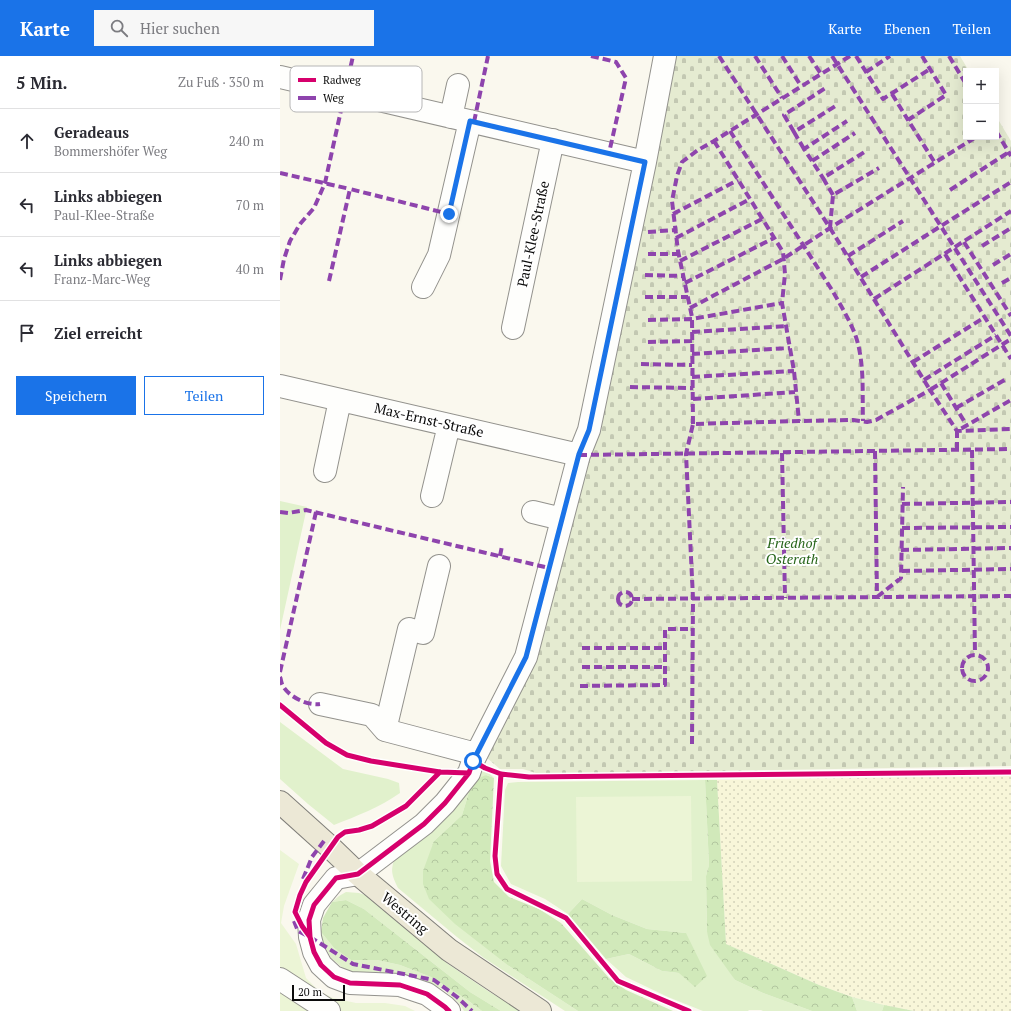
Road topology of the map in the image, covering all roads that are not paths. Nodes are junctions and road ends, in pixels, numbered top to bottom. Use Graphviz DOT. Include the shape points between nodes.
graph roads {
  1 [pos="665,56"];
  2 [pos="280,77"];
  3 [pos="290,79"];
  4 [pos="458,85"];
  5 [pos="422,110"];
  6 [pos="460,119"];
  7 [pos="553,140"];
  8 [pos="645,162"];
  9 [pos="423,287"];
  10 [pos="513,328"];
  11 [pos="280,386"];
  12 [pos="340,400"];
  13 [pos="450,425"];
  14 [pos="579,454"];
  15 [pos="325,471"];
  16 [pos="432,496"];
  17 [pos="533,512"];
  18 [pos="562,519"];
  19 [pos="439,566"];
  20 [pos="320,704"];
  21 [pos="385,730"];
  22 [pos="476,754"];
  23 [pos="280,802"];
  24 [pos="358,874"];
  25 [pos="280,979"];
  26 [pos="330,1011"];
  27 [pos="449,1011"];
  28 [pos="540,1011"];
  1 -- 8 [label="street"];
  2 -- 3 [label="street"];
  4 -- 6 [label="street"];
  5 -- 6 [label="street"];
  6 -- 7 [label="street"];
  6 -- 9 [label="street" via="439,255"];
  7 -- 8 [label="street"];
  7 -- 10 [label="street, Paul-Klee-Straße"];
  8 -- 14 [label="street" via="589,430"];
  11 -- 12 [label="street, Max-Ernst-Straße"];
  12 -- 13 [label="street, Max-Ernst-Straße"];
  12 -- 15 [label="street"];
  13 -- 14 [label="street, Max-Ernst-Straße"];
  13 -- 16 [label="street"];
  14 -- 18 [label="street"];
  17 -- 18 [label="street"];
  18 -- 22 [label="street" via="526,657"];
  19 -- 21 [label="street" via="423,632 409,629"];
  20 -- 21 [label="street" via="372,715"];
  21 -- 22 [label="street"];
  22 -- 24 [label="street" via="469,773 445,803 424,824"];
  23 -- 24 [label="main road, Westring"];
  24 -- 27 [label="street" via="336,878 314,905 309,920 310,937 314,952 322,965 334,977 350,983 400,985 428,994"];
  24 -- 28 [label="main road, Westring" via="449,950"];
  25 -- 26 [label="street"];
}
